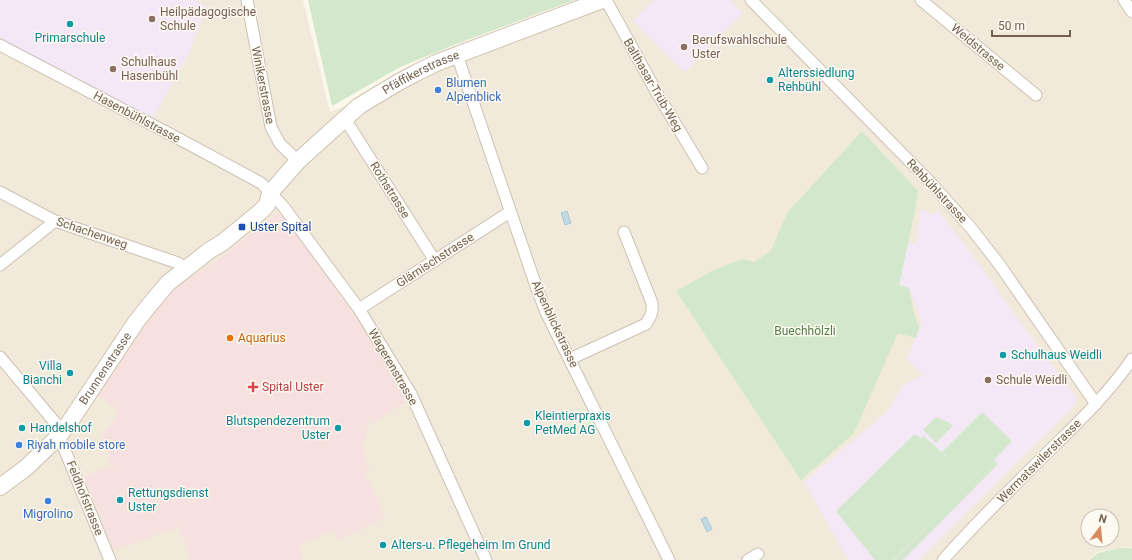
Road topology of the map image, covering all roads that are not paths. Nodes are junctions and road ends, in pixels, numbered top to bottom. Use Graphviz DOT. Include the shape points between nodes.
graph roads {
  1 [pos="247,0"];
  2 [pos="602,0"];
  3 [pos="606,0"];
  4 [pos="751,0"];
  5 [pos="921,0"];
  6 [pos="1124,0"];
  7 [pos="1132,12"];
  8 [pos="0,45"];
  9 [pos="457,55"];
  10 [pos="1036,95"];
  11 [pos="345,119"];
  12 [pos="298,161"];
  13 [pos="702,168"];
  14 [pos="0,192"];
  15 [pos="270,193"];
  16 [pos="510,212"];
  17 [pos="55,221"];
  18 [pos="624,232"];
  19 [pos="435,261"];
  20 [pos="0,265"];
  21 [pos="186,269"];
  22 [pos="358,309"];
  23 [pos="0,357"];
  24 [pos="570,359"];
  25 [pos="1132,359"];
  26 [pos="1096,404"];
  27 [pos="59,436"];
  28 [pos="0,487"];
  29 [pos="758,554"];
  30 [pos="110,560"];
  31 [pos="486,560"];
  32 [pos="669,560"];
  33 [pos="748,560"];
  34 [pos="943,560"];
  1 -- 12 [label="street, Winikerstrasse" via="271,127 280,144"];
  2 -- 9 [label="main road, Pfäffikerstrasse"];
  3 -- 13 [label="street, Balthasar-Trüb-Weg"];
  4 -- 26 [label="street, Rehbühlstrasse" via="930,182 971,228"];
  5 -- 10 [label="street, Weidstrasse"];
  6 -- 7 [label="street"];
  8 -- 15 [label="street, Hasenbühlstrasse" via="261,183"];
  9 -- 11 [label="main road, Pfäffikerstrasse" via="381,92"];
  9 -- 16 [label="street, Alpenblickstrasse"];
  11 -- 12 [label="main road, Pfäffikerstrasse"];
  11 -- 19 [label="street, Rothstrasse"];
  12 -- 15 [label="main road, Pfäffikerstrasse"];
  14 -- 17 [label="street, Schachenweg"];
  15 -- 21 [label="main road, Brunnenstrasse" via="267,205"];
  15 -- 22 [label="street, Wagerenstrasse" via="300,228"];
  16 -- 19 [label="street, Glärnischstrasse"];
  16 -- 24 [label="street, Alpenblickstrasse" via="544,305"];
  17 -- 20 [label="street"];
  17 -- 21 [label="street, Schachenweg" via="178,263"];
  18 -- 24 [label="street" via="652,303 651,316 646,324"];
  19 -- 22 [label="street, Glärnischstrasse"];
  21 -- 27 [label="main road, Brunnenstrasse" via="168,283 139,318"];
  22 -- 31 [label="street, Wagerenstrasse" via="411,394"];
  23 -- 27 [label="street, Feldhofstrasse" via="58,426"];
  24 -- 32 [label="street, Alpenblickstrasse"];
  25 -- 26 [label="street, Wermatswilerstrasse"];
  26 -- 34 [label="street, Wermatswilerstrasse"];
  27 -- 28 [label="main road, Brunnenstrasse" via="27,467"];
  27 -- 30 [label="street, Feldhofstrasse"];
  29 -- 33 [label="street"];
}
